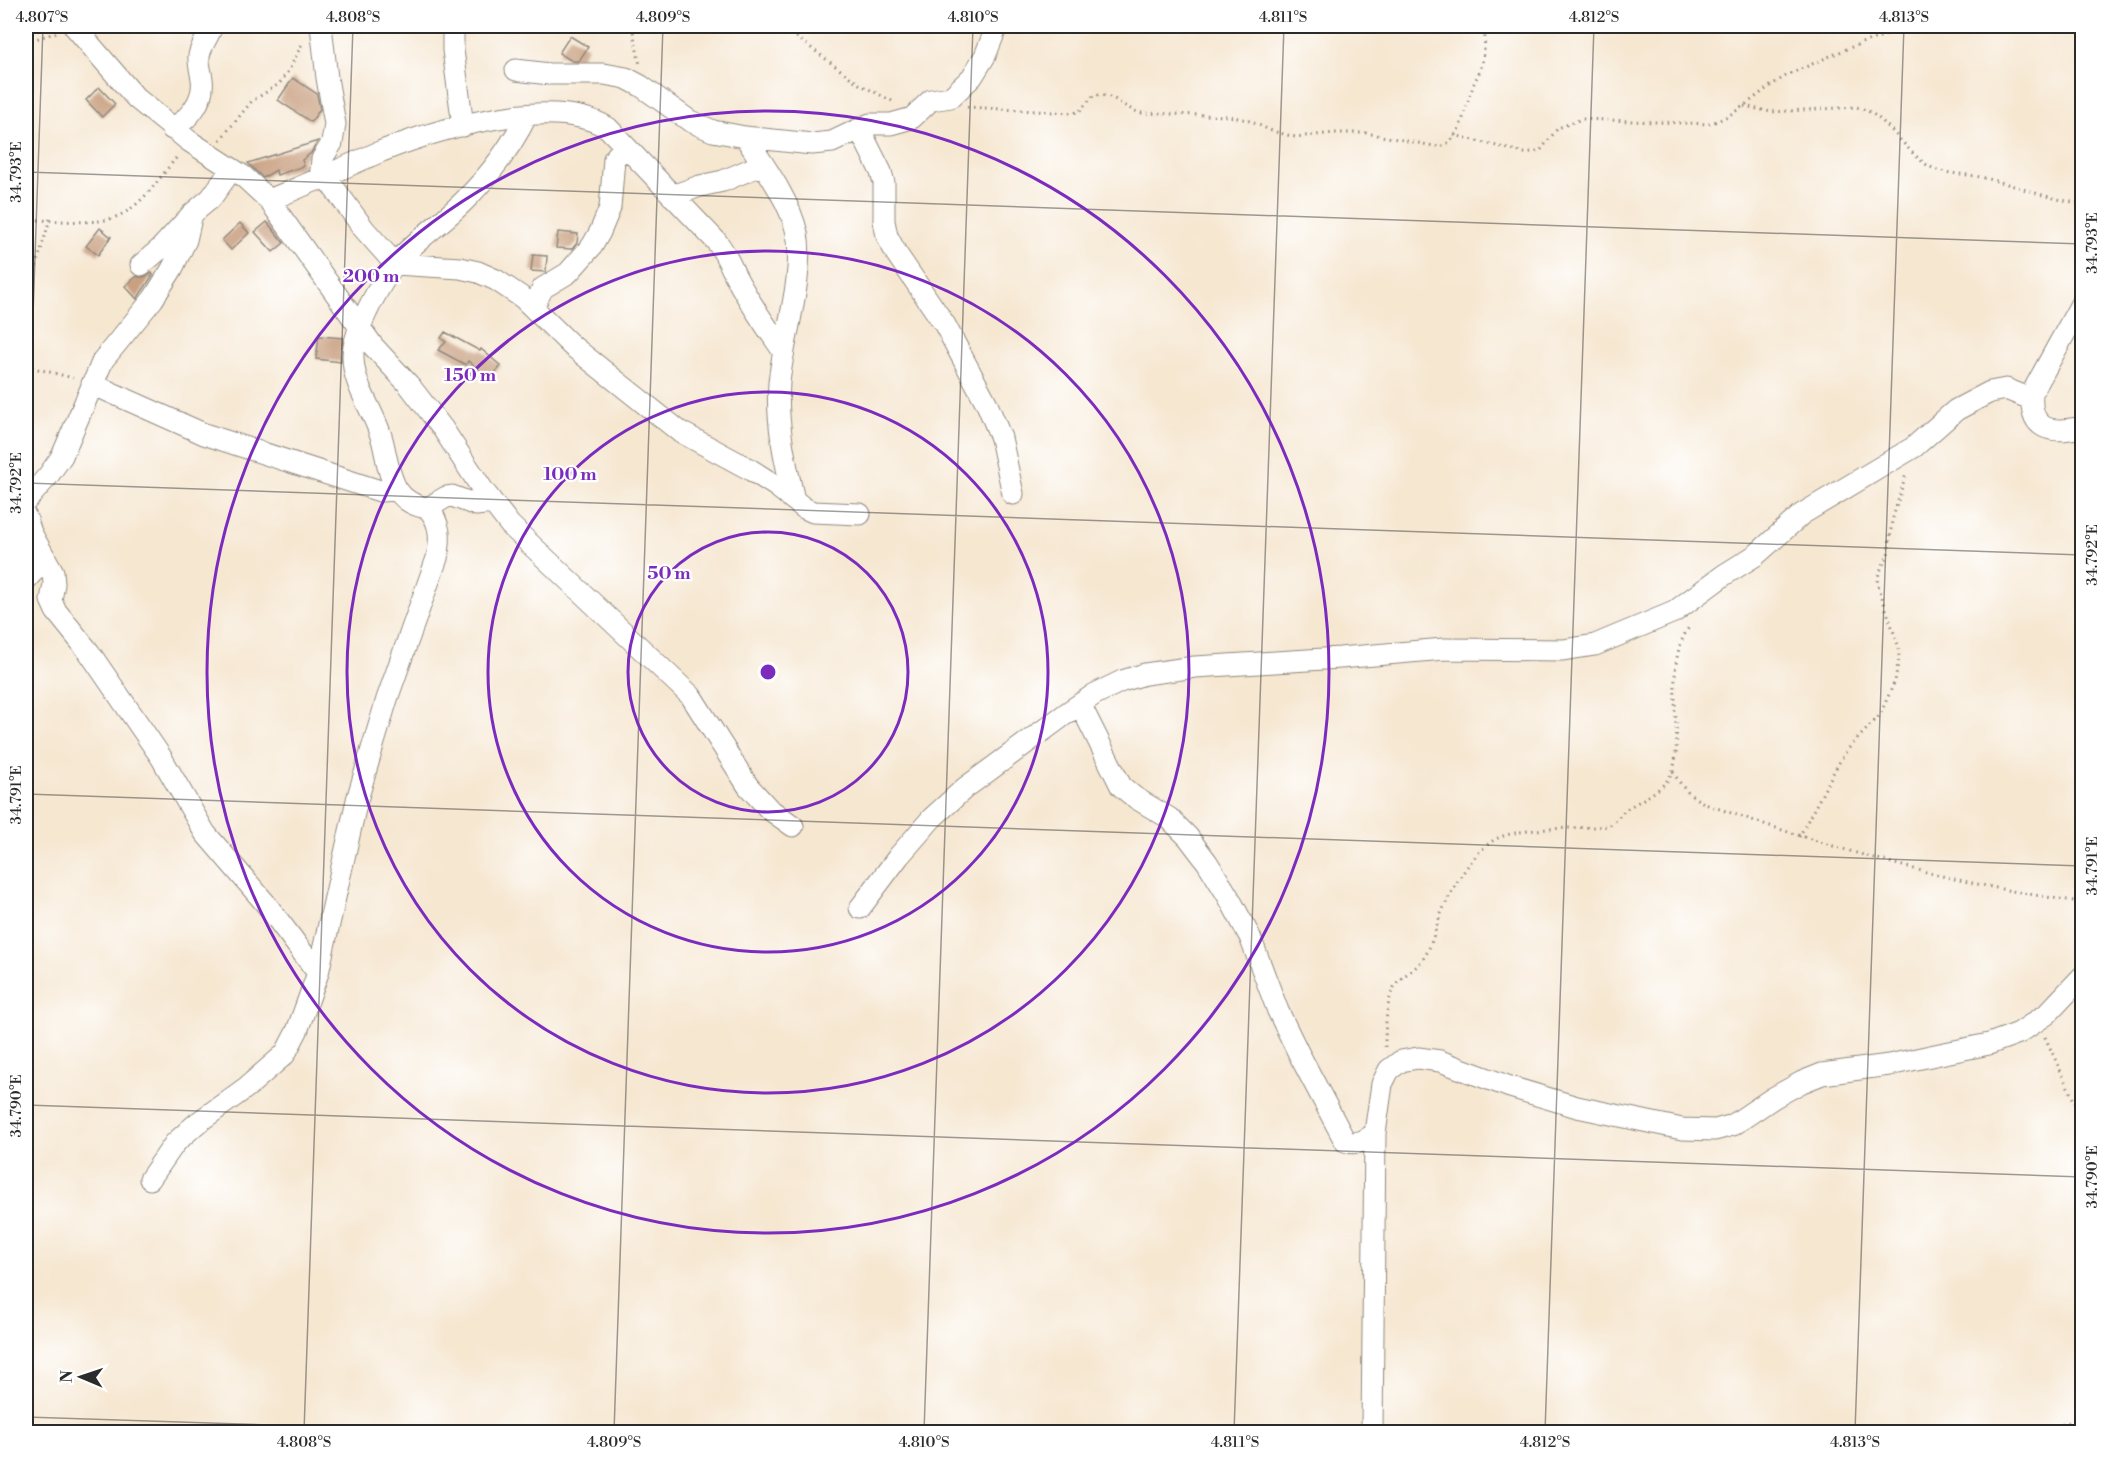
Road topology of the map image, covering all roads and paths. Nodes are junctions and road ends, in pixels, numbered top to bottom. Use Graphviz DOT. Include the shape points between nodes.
graph roads {
  1 [pos="212,26"];
  2 [pos="453,26"];
  3 [pos="632,26"];
  4 [pos="782,26"];
  5 [pos="997,26"];
  6 [pos="1486,26"];
  7 [pos="1898,26"];
  8 [pos="75,27"];
  9 [pos="313,31"];
  10 [pos="26,42"];
  11 [pos="516,70"];
  12 [pos="640,86"];
  13 [pos="1744,106"];
  14 [pos="964,107"];
  15 [pos="527,115"];
  16 [pos="912,118"];
  17 [pos="463,126"];
  18 [pos="861,130"];
  19 [pos="181,135"];
  20 [pos="1454,135"];
  21 [pos="744,137"];
  22 [pos="625,146"];
  23 [pos="210,154"];
  24 [pos="763,164"];
  25 [pos="232,170"];
  26 [pos="323,178"];
  27 [pos="672,196"];
  28 [pos="269,200"];
  29 [pos="2082,204"];
  30 [pos="192,214"];
  31 [pos="50,219"];
  32 [pos="26,220"];
  33 [pos="395,264"];
  34 [pos="141,265"];
  35 [pos="26,301"];
  36 [pos="2082,302"];
  37 [pos="533,307"];
  38 [pos="359,327"];
  39 [pos="783,351"];
  40 [pos="26,366"];
  41 [pos="92,384"];
  42 [pos="2031,399"];
  43 [pos="2082,427"];
  44 [pos="1917,444"];
  45 [pos="396,490"];
  46 [pos="1013,494"];
  47 [pos="794,500"];
  48 [pos="26,501"];
  49 [pos="492,503"];
  50 [pos="429,508"];
  51 [pos="860,514"];
  52 [pos="26,516"];
  53 [pos="45,558"];
  54 [pos="26,580"];
  55 [pos="1695,620"];
  56 [pos="1080,704"];
  57 [pos="1673,772"];
  58 [pos="793,826"];
  59 [pos="1799,837"];
  60 [pos="2082,902"];
  61 [pos="860,908"];
  62 [pos="318,973"];
  63 [pos="2082,977"];
  64 [pos="2038,1021"];
  65 [pos="1389,1070"];
  66 [pos="2082,1118"];
  67 [pos="1375,1133"];
  68 [pos="150,1179"];
  69 [pos="2082,1418"];
  70 [pos="1372,1432"];
  71 [pos="2039,1432"];
  1 -- 19 [label="street" via="199,54 199,100 181,124"];
  2 -- 17 [label="street"];
  3 -- 12 [label="path" via="640,58"];
  4 -- 16 [label="path"];
  5 -- 16 [label="street" via="985,56 962,88 951,97 931,100"];
  6 -- 20 [label="path" via="1482,67"];
  7 -- 13 [label="path" via="1884,36 1794,72"];
  8 -- 10 [label="path"];
  8 -- 19 [label="street" via="136,98"];
  9 -- 23 [label="path" via="279,84 252,101"];
  9 -- 26 [label="street" via="335,124 332,143 322,159"];
  11 -- 12 [label="street" via="604,74 626,78"];
  12 -- 21 [label="street" via="690,121"];
  13 -- 20 [label="path" via="1708,124 1582,120 1558,128 1540,151 1524,153"];
  13 -- 29 [label="path" via="1771,112 1864,108 1928,166"];
  14 -- 20 [label="path" via="1071,113 1079,112 1094,95 1102,95 1136,112 1229,116 1295,137 1366,133 1439,147"];
  15 -- 17 [label="street"];
  15 -- 22 [label="street" via="596,120"];
  15 -- 33 [label="street" via="485,179"];
  16 -- 18 [label="street" via="870,124"];
  17 -- 26 [label="street" via="382,151"];
  18 -- 21 [label="street" via="812,144"];
  18 -- 46 [label="street" via="884,183 887,236 945,325 987,404 1001,438"];
  19 -- 23 [label="street"];
  19 -- 31 [label="path" via="141,199 128,211 109,220"];
  21 -- 24 [label="street"];
  22 -- 27 [label="street"];
  22 -- 37 [label="street" via="614,159 610,208 596,239 568,273 543,288"];
  23 -- 25 [label="street"];
  24 -- 27 [label="street"];
  24 -- 39 [label="street" via="797,233 793,300"];
  25 -- 28 [label="street"];
  25 -- 30 [label="street" via="211,198"];
  26 -- 28 [label="street"];
  26 -- 33 [label="street"];
  27 -- 39 [label="street" via="725,253"];
  28 -- 38 [label="street"];
  30 -- 34 [label="street"];
  30 -- 41 [label="street" via="186,240 172,269 103,360"];
  31 -- 32 [label="path"];
  31 -- 35 [label="path"];
  33 -- 37 [label="street" via="478,272 511,288"];
  33 -- 38 [label="street"];
  36 -- 42 [label="street"];
  37 -- 47 [label="street" via="571,345 679,431 751,470"];
  38 -- 45 [label="street" via="354,368 381,433"];
  38 -- 49 [label="street" via="443,429"];
  39 -- 47 [label="street" via="778,412"];
  40 -- 41 [label="path"];
  41 -- 45 [label="street" via="204,434 380,491"];
  41 -- 48 [label="street" via="62,456"];
  42 -- 43 [label="street" via="2038,423 2049,430"];
  42 -- 44 [label="street" via="2006,388 1990,392 1956,410"];
  44 -- 56 [label="street" via="1802,514 1756,555 1674,612 1595,645 1563,650 1444,649 1195,667 1122,681"];
  44 -- 59 [label="path" via="1897,501 1888,555 1877,582 1898,645 1895,681 1880,715 1847,750"];
  45 -- 50 [label="street" via="412,503"];
  47 -- 51 [label="street" via="813,512"];
  49 -- 50 [label="street" via="476,505 452,496"];
  49 -- 58 [label="street" via="547,562 691,696 748,786 769,809"];
  50 -- 62 [label="street" via="439,526 437,558 366,769"];
  52 -- 53 [label="street"];
  53 -- 54 [label="street"];
  53 -- 62 [label="street" via="54,578 51,600 56,611 161,757 205,833"];
  55 -- 57 [label="path" via="1684,633 1677,653"];
  56 -- 61 [label="street" via="990,769 932,818"];
  56 -- 67 [label="street" via="1121,786 1169,818 1188,837 1228,896 1250,937 1278,1011 1346,1141 1352,1144"];
  57 -- 59 [label="path" via="1685,792 1695,799"];
  57 -- 65 [label="path" via="1656,791 1624,811 1613,824 1510,833 1491,841 1481,851 1442,910 1425,956 1396,984 1386,1029"];
  59 -- 60 [label="path" via="1959,880"];
  62 -- 68 [label="street" via="285,1054 176,1143"];
  63 -- 64 [label="street"];
  64 -- 65 [label="street" via="1989,1044 1822,1074 1773,1098 1733,1125 1715,1130 1682,1129 1577,1107 1428,1058 1401,1061"];
  64 -- 66 [label="path"];
  65 -- 67 [label="street" via="1382,1084"];
  67 -- 70 [label="street"];
  69 -- 71 [label="path"];
}
